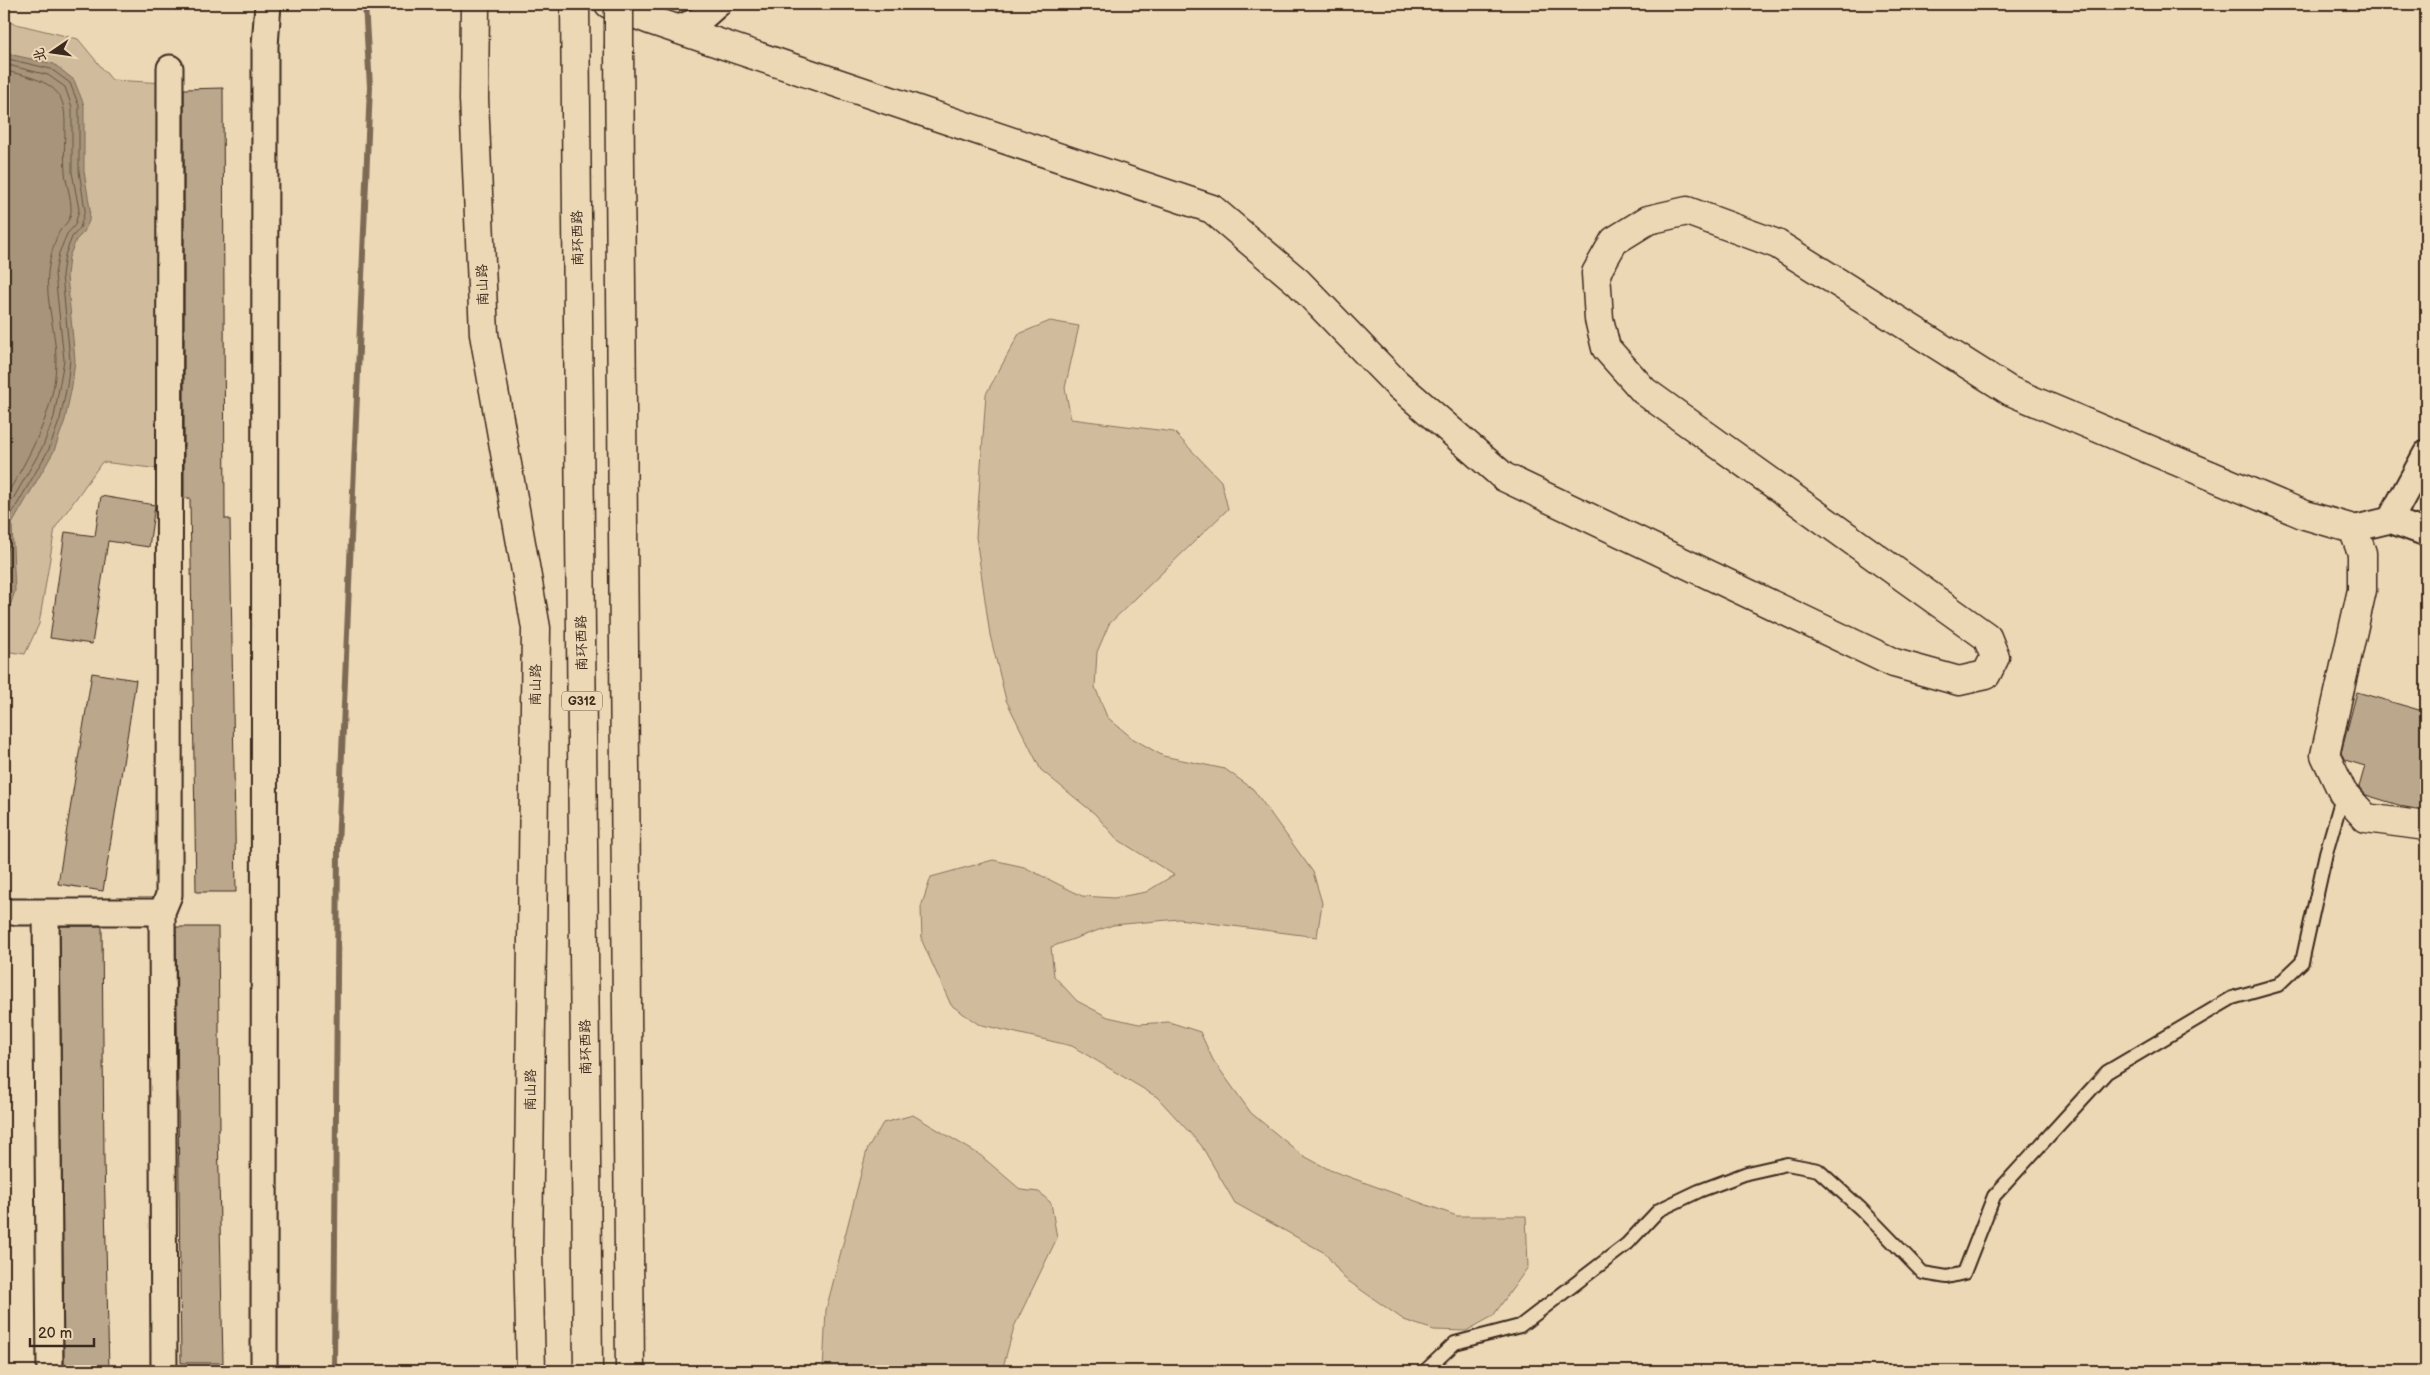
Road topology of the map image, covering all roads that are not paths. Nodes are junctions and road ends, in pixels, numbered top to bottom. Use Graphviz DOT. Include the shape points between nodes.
graph roads {
  1 [pos="268,4"];
  2 [pos="475,4"];
  3 [pos="609,4"];
  4 [pos="618,4"];
  5 [pos="718,4"];
  6 [pos="575,17"];
  7 [pos="676,29"];
  8 [pos="170,68"];
  9 [pos="2426,454"];
  10 [pos="2390,520"];
  11 [pos="2353,529"];
  12 [pos="2426,533"];
  13 [pos="2344,793"];
  14 [pos="2426,826"];
  15 [pos="4,912"];
  16 [pos="46,912"];
  17 [pos="162,912"];
  18 [pos="50,1371"];
  19 [pos="164,1371"];
  20 [pos="264,1371"];
  21 [pos="531,1371"];
  22 [pos="588,1371"];
  23 [pos="630,1371"];
  24 [pos="1425,1371"];
  1 -- 20 [label="street" via="265,46"];
  2 -- 21 [label="main road, 南山路" via="474,99 484,334 536,628 528,1252"];
  3 -- 7 [label="main road"];
  4 -- 23 [label="main road, bridge"];
  5 -- 7 [label="street" via="700,19"];
  6 -- 22 [label="main road, 南环西路 / G312"];
  7 -- 11 [label="main road" via="1212,209 1298,282 1395,382 1504,477 1894,663 1960,681 1986,675 1995,657 1987,637 1644,391 1606,348 1599,320 1596,273 1614,241 1648,220 1687,211 1777,244 2010,391 2305,515"];
  8 -- 17 [label="street" via="169,895"];
  9 -- 10 [label="street"];
  10 -- 11 [label="street"];
  10 -- 12 [label="street"];
  11 -- 13 [label="main road" via="2362,553 2362,590 2325,755"];
  13 -- 14 [label="main road" via="2366,818"];
  13 -- 24 [label="lane" via="2326,853 2302,962 2278,986 2232,998 2107,1072 1994,1196 1964,1273 1947,1277 1923,1273 1818,1170 1787,1164 1747,1173 1659,1210 1627,1244 1520,1326 1455,1343"];
  15 -- 16 [label="street"];
  16 -- 17 [label="street"];
  16 -- 18 [label="street"];
  17 -- 19 [label="street"];
}
